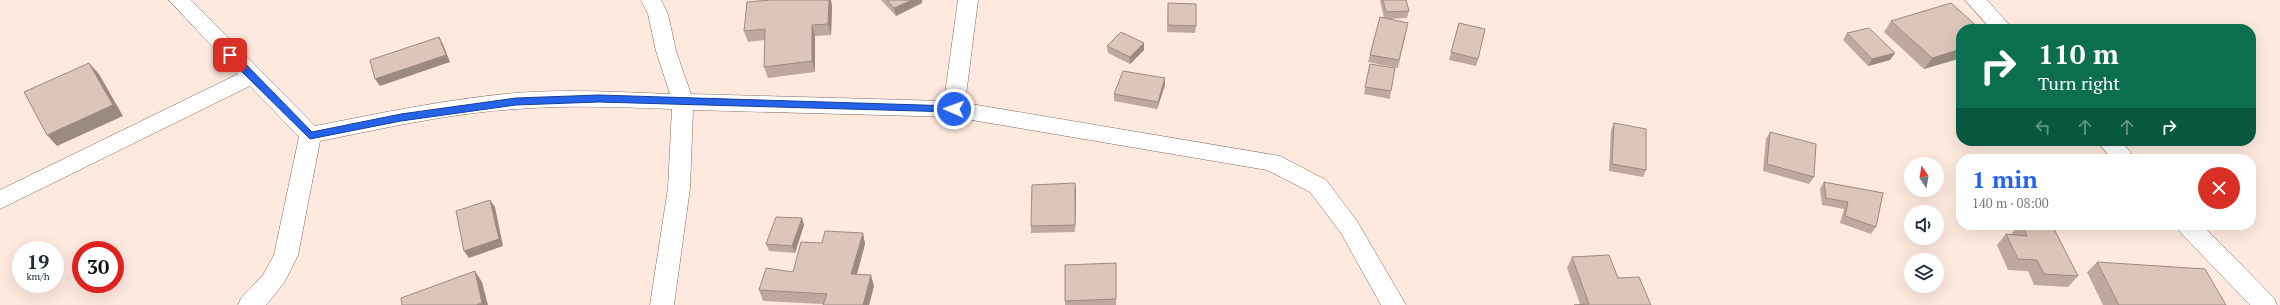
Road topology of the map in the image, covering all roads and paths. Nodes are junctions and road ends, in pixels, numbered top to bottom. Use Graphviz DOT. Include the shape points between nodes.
graph roads {
  1 [pos="179,0"];
  2 [pos="651,0"];
  3 [pos="968,0"];
  4 [pos="1975,0"];
  5 [pos="1998,24"];
  6 [pos="251,76"];
  7 [pos="682,102"];
  8 [pos="954,109"];
  9 [pos="310,135"];
  10 [pos="2113,146"];
  11 [pos="2120,154"];
  12 [pos="0,200"];
  13 [pos="2192,230"];
  14 [pos="250,305"];
  15 [pos="662,305"];
  16 [pos="1394,305"];
  17 [pos="2266,305"];
  1 -- 6 [label="street"];
  2 -- 7 [label="street" via="658,14"];
  3 -- 8 [label="street"];
  4 -- 5 [label="street"];
  6 -- 9 [label="street"];
  6 -- 12 [label="street"];
  7 -- 8 [label="street"];
  7 -- 9 [label="street" via="599,98 516,102 401,117"];
  7 -- 15 [label="street" via="679,188"];
  8 -- 16 [label="street" via="1272,162 1318,186 1349,227"];
  9 -- 14 [label="street" via="286,255 280,272"];
  10 -- 11 [label="street"];
  13 -- 17 [label="street"];
}
